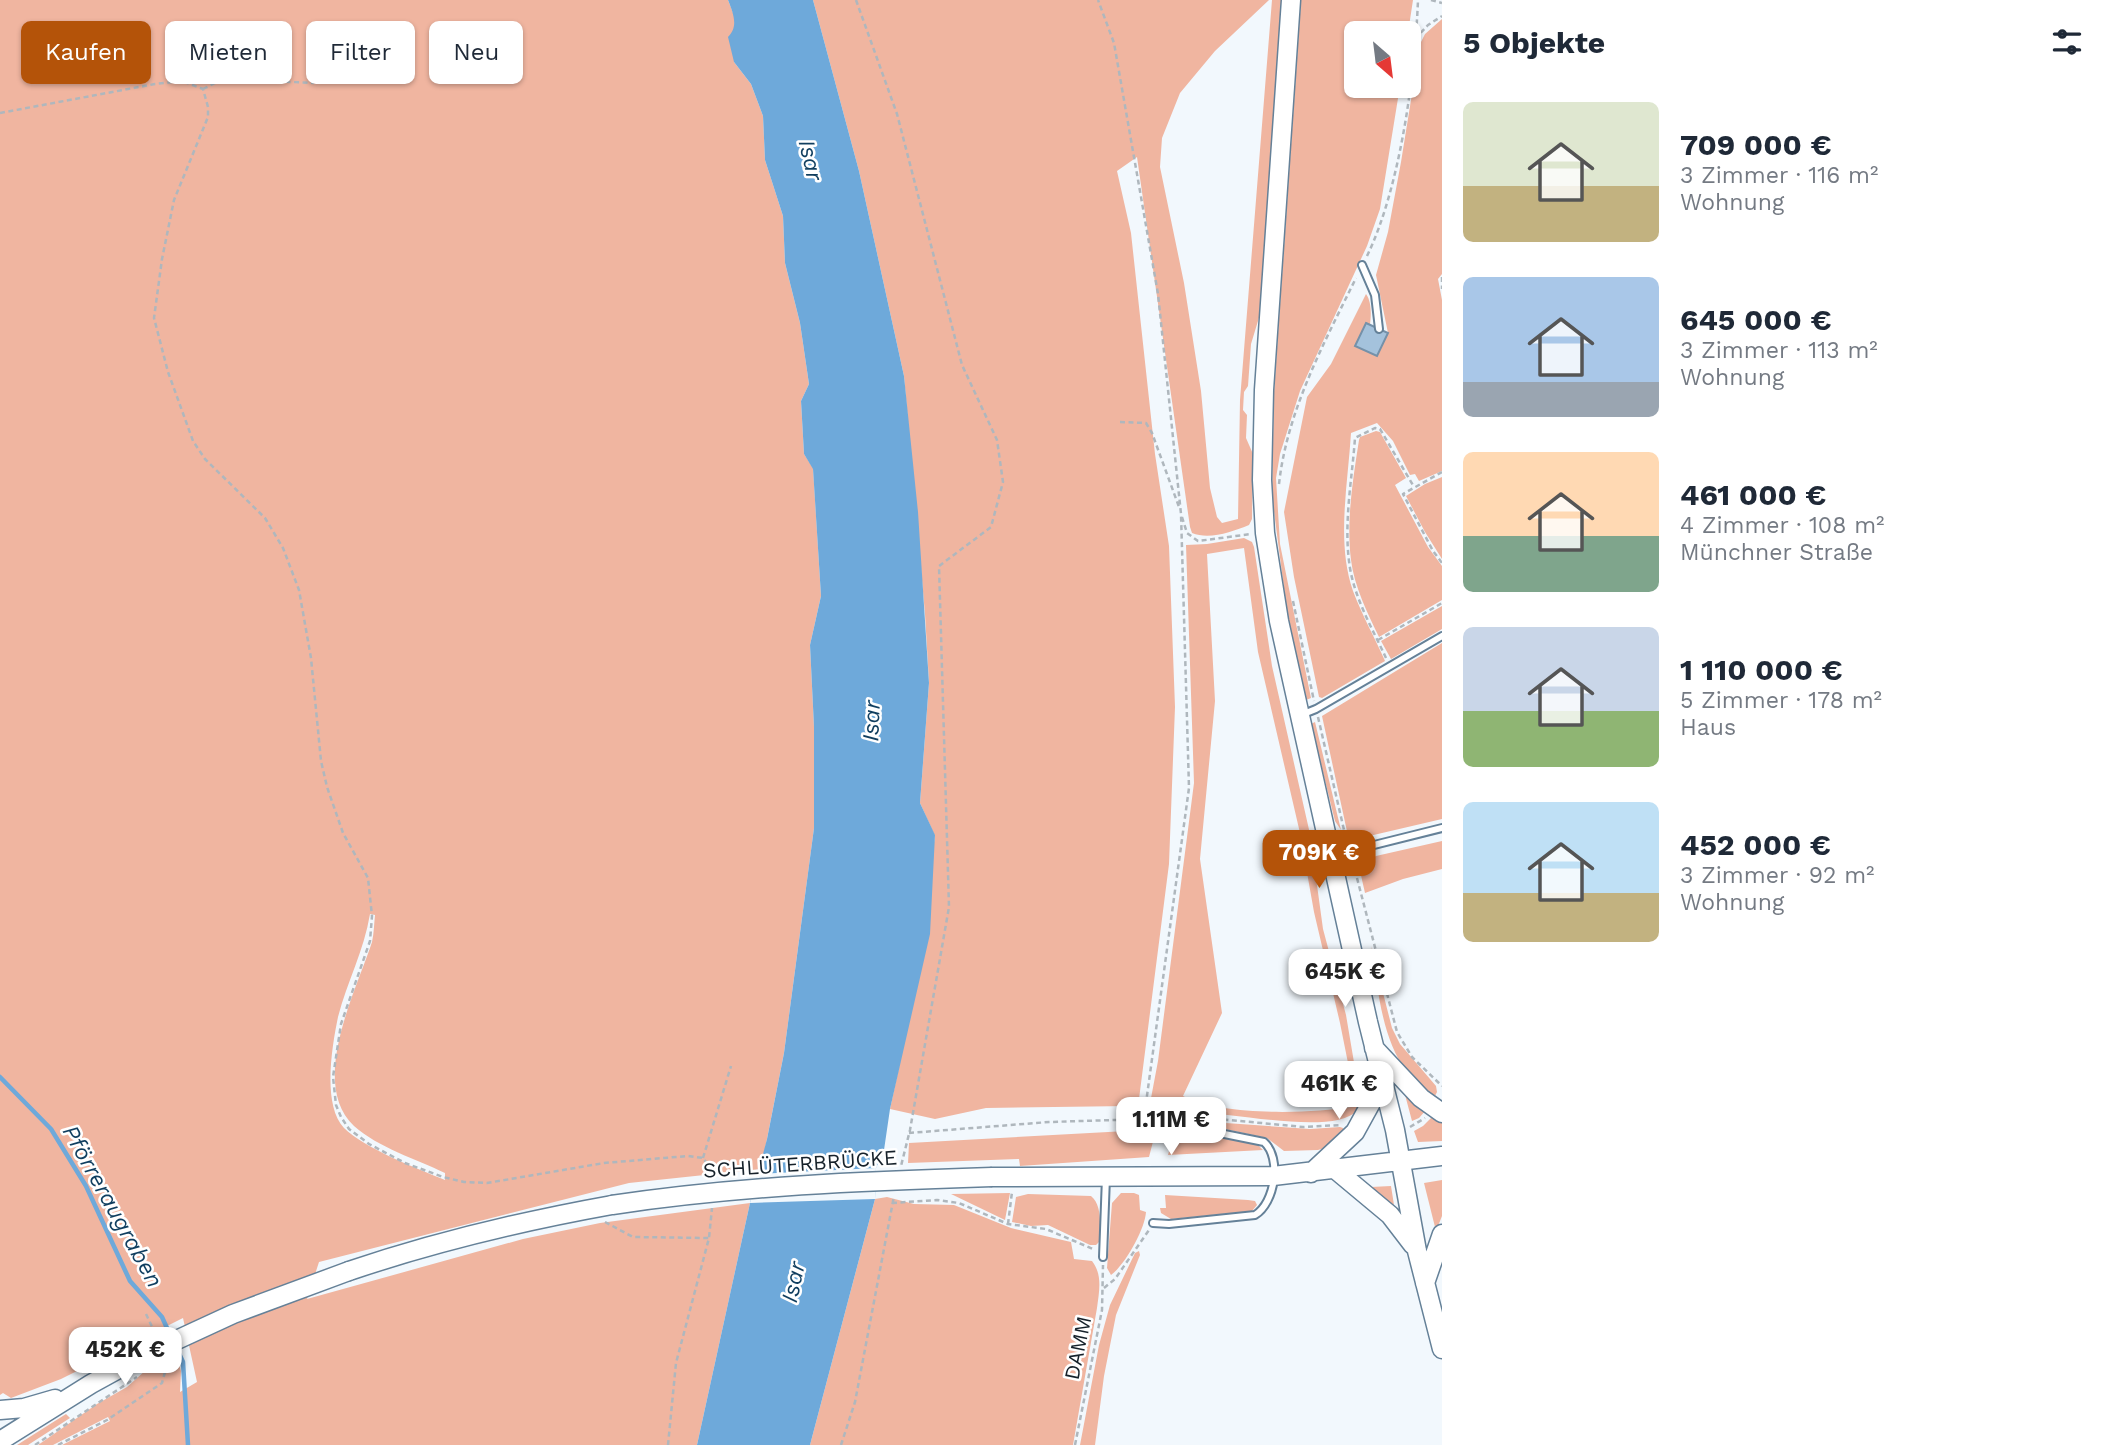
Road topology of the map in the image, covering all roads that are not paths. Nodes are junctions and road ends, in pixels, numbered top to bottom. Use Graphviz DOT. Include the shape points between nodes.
graph roads {
  1 [pos="1291,0"];
  2 [pos="1362,265"];
  3 [pos="1379,329"];
  4 [pos="1442,636"];
  5 [pos="1308,712"];
  6 [pos="1442,828"];
  7 [pos="1332,855"];
  8 [pos="1374,1047"];
  9 [pos="1382,1083"];
  10 [pos="1436,1113"];
  11 [pos="1170,1123"];
  12 [pos="1442,1156"];
  13 [pos="1399,1161"];
  14 [pos="1336,1170"];
  15 [pos="1311,1172"];
  16 [pos="1106,1175"];
  17 [pos="1273,1176"];
  18 [pos="1153,1223"];
  19 [pos="1442,1234"];
  20 [pos="1417,1251"];
  21 [pos="1103,1257"];
  22 [pos="1425,1283"];
  23 [pos="1442,1349"];
  24 [pos="91,1384"];
  25 [pos="0,1410"];
  26 [pos="0,1441"];
  1 -- 5 [label="main road" via="1262,480 1279,621"];
  2 -- 3 [label="lane" via="1375,295"];
  4 -- 5 [label="lane"];
  5 -- 7 [label="main road"];
  6 -- 7 [label="lane"];
  7 -- 8 [label="main road"];
  8 -- 9 [label="main road"];
  8 -- 10 [label="main road"];
  9 -- 13 [label="main road"];
  9 -- 15 [label="main road" via="1355,1132"];
  11 -- 17 [label="lane" via="1264,1142 1273,1154"];
  12 -- 13 [label="main road, SCHLÜTERBRÜCKE"];
  13 -- 14 [label="main road, SCHLÜTERBRÜCKE"];
  13 -- 20 [label="main road"];
  14 -- 15 [label="main road, SCHLÜTERBRÜCKE"];
  14 -- 20 [label="main road" via="1390,1215"];
  15 -- 17 [label="main road, SCHLÜTERBRÜCKE"];
  16 -- 17 [label="main road, SCHLÜTERBRÜCKE"];
  16 -- 21 [label="lane"];
  16 -- 24 [label="main road, SCHLÜTERBRÜCKE, bridge" via="857,1181 701,1192 487,1231 406,1252 233,1314"];
  17 -- 18 [label="lane" via="1268,1202 1255,1216"];
  19 -- 22 [label="main road"];
  20 -- 22 [label="main road"];
  22 -- 23 [label="main road"];
  24 -- 25 [label="main road" via="41,1404"];
  24 -- 26 [label="main road"];
}
